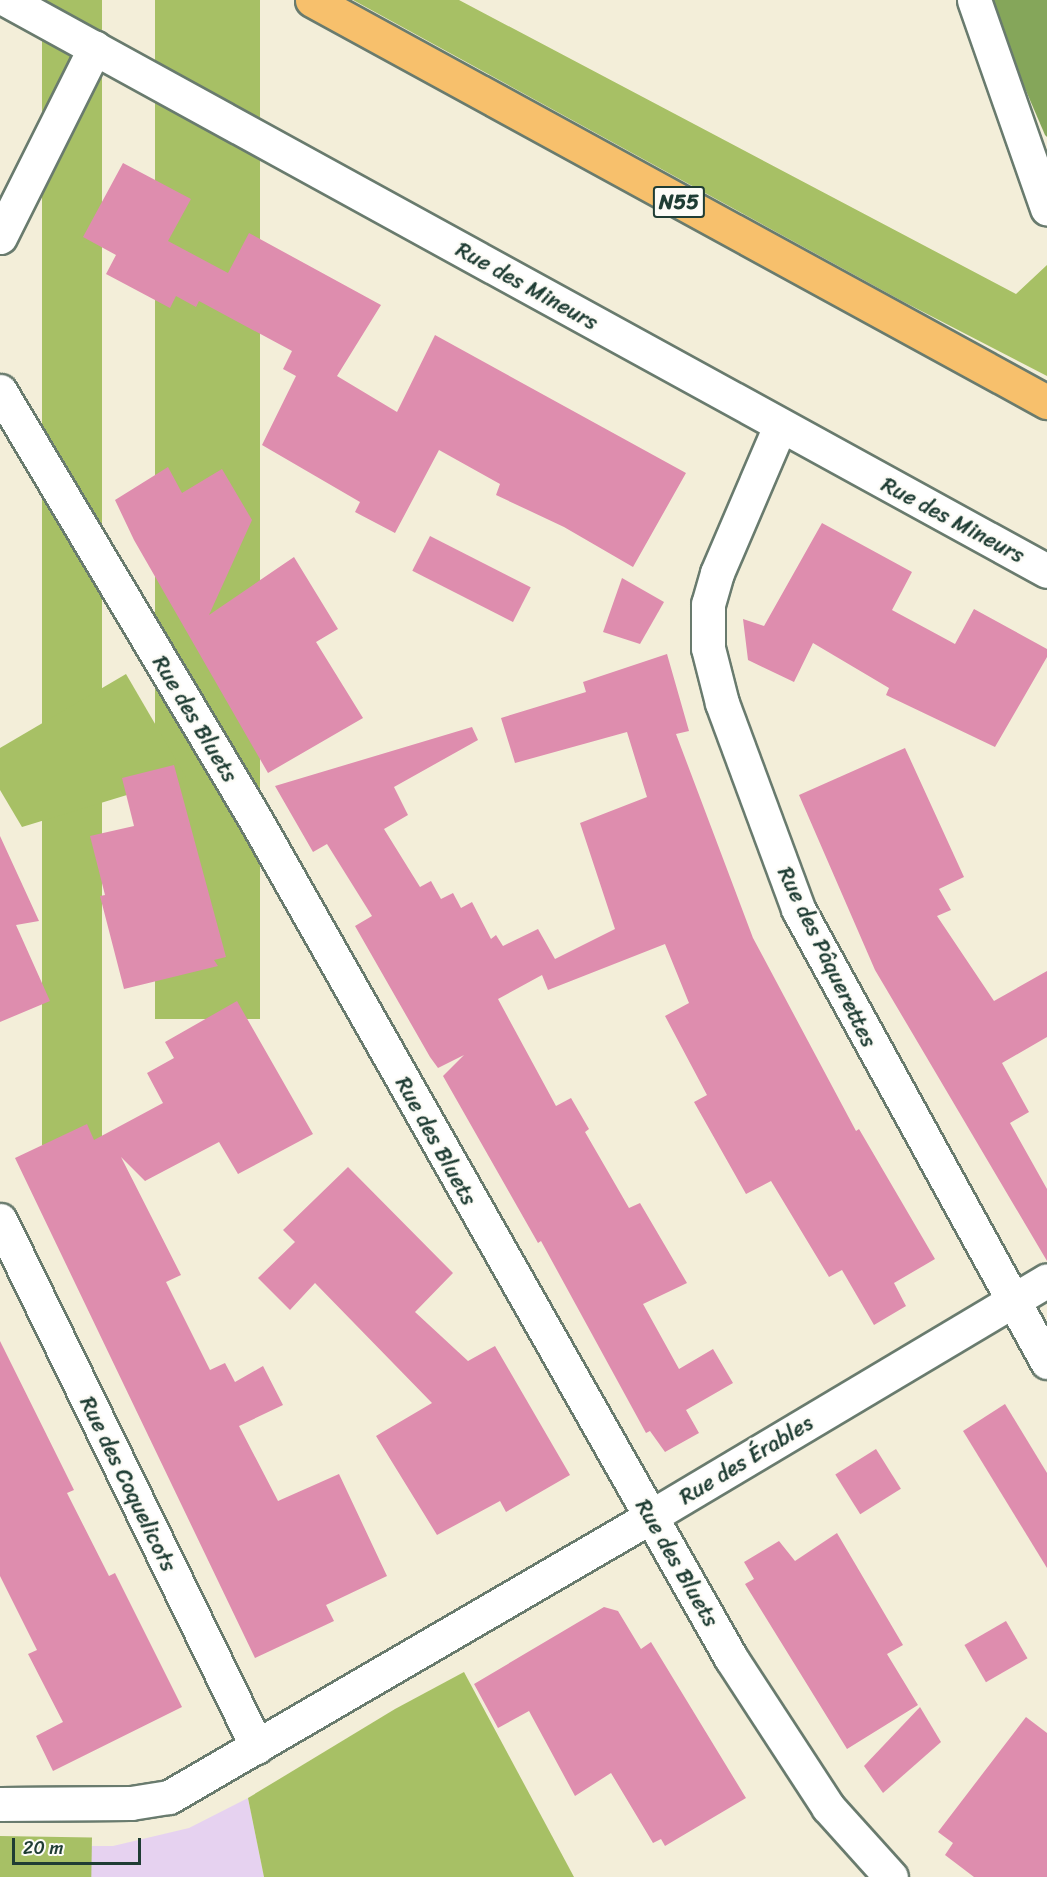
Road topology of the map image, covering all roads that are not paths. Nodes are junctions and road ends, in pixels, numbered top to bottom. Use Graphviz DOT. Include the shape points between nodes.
graph roads {
  1 [pos="7,0"];
  2 [pos="312,0"];
  3 [pos="974,0"];
  4 [pos="95,47"];
  5 [pos="1047,209"];
  6 [pos="0,237"];
  7 [pos="0,391"];
  8 [pos="1047,402"];
  9 [pos="780,426"];
  10 [pos="1047,570"];
  11 [pos="0,1220"];
  12 [pos="1047,1280"];
  13 [pos="1012,1300"];
  14 [pos="1047,1362"];
  15 [pos="650,1517"];
  16 [pos="257,1747"];
  17 [pos="0,1804"];
  18 [pos="891,1877"];
  1 -- 4 [label="street, Rue des Mineurs"];
  2 -- 8 [label="highway, N55"];
  3 -- 5 [label="street"];
  4 -- 6 [label="street"];
  4 -- 9 [label="street, Rue des Mineurs"];
  7 -- 15 [label="street, Rue des Bluets" via="254,817"];
  9 -- 10 [label="street, Rue des Mineurs"];
  9 -- 13 [label="street, Rue des Pâquerettes" via="708,604 705,625 711,667 750,788 798,909"];
  11 -- 16 [label="street, Rue des Coquelicots"];
  12 -- 13 [label="street, Rue des Érables"];
  13 -- 14 [label="street, Rue des Pâquerettes"];
  13 -- 15 [label="street, Rue des Érables"];
  15 -- 16 [label="street, Rue des Érables"];
  15 -- 18 [label="street, Rue des Bluets" via="790,1755 848,1831"];
  16 -- 17 [label="street, Rue des Érables" via="169,1797 131,1803"];
}
